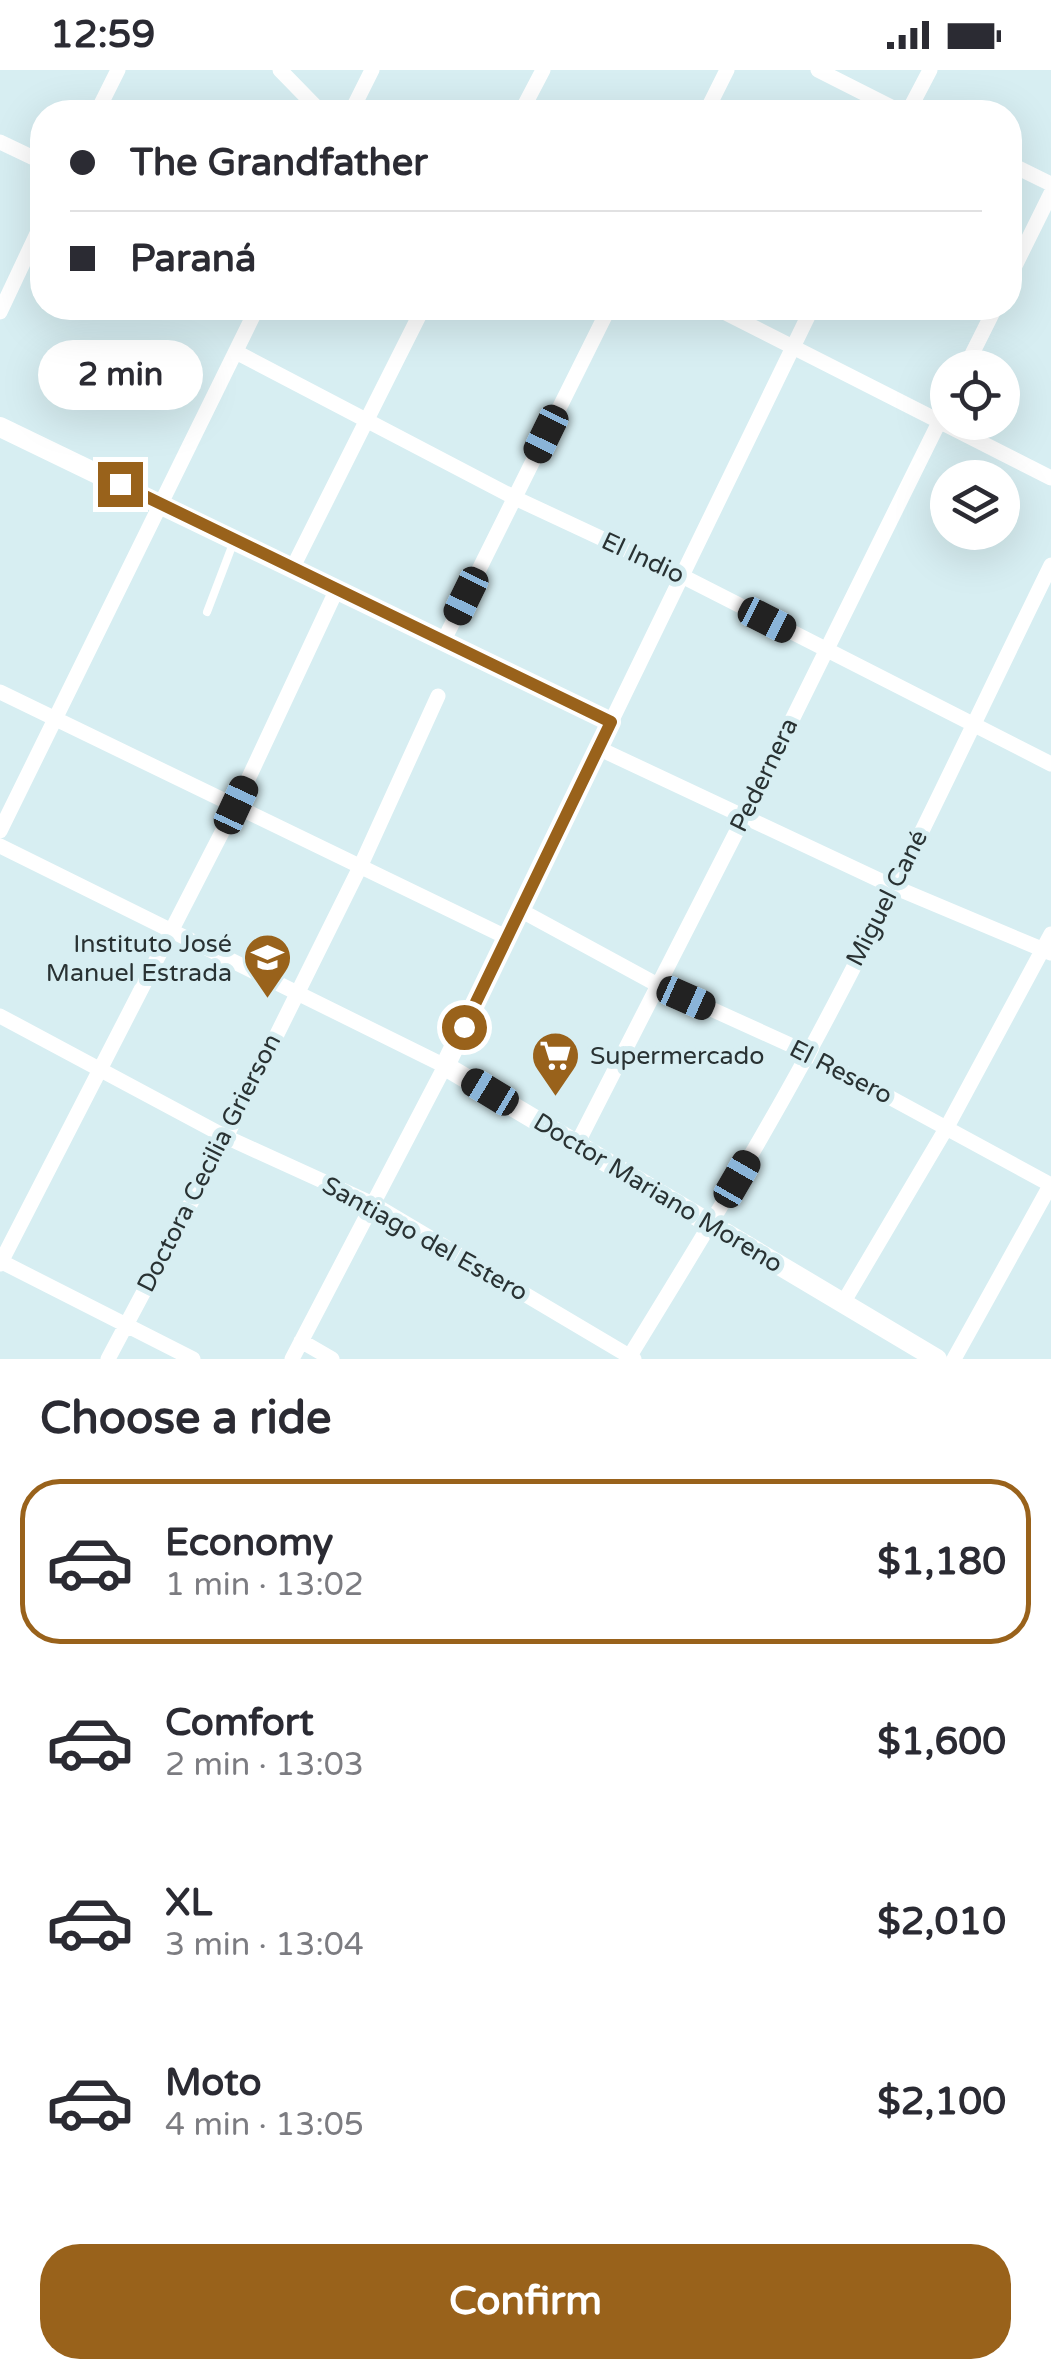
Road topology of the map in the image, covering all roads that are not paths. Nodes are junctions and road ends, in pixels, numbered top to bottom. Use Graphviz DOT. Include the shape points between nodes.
graph roads {
  1 [pos="118,70"];
  2 [pos="280,70"];
  3 [pos="372,70"];
  4 [pos="543,70"];
  5 [pos="727,70"];
  6 [pos="818,70"];
  7 [pos="930,70"];
  8 [pos="103,100"];
  9 [pos="309,100"];
  10 [pos="357,100"];
  11 [pos="527,100"];
  12 [pos="712,100"];
  13 [pos="880,100"];
  14 [pos="912,100"];
  15 [pos="0,142"];
  16 [pos="30,156"];
  17 [pos="1022,170"];
  18 [pos="1051,184"];
  19 [pos="1051,192"];
  20 [pos="30,248"];
  21 [pos="1022,251"];
  22 [pos="0,312"];
  23 [pos="251,320"];
  24 [pos="417,320"];
  25 [pos="604,320"];
  26 [pos="739,320"];
  27 [pos="806,320"];
  28 [pos="989,320"];
  29 [pos="792,348"];
  30 [pos="975,350"];
  31 [pos="236,352"];
  32 [pos="930,419"];
  33 [pos="368,420"];
  34 [pos="0,427"];
  35 [pos="930,439"];
  36 [pos="973,440"];
  37 [pos="1051,478"];
  38 [pos="515,498"];
  39 [pos="160,503"];
  40 [pos="235,539"];
  41 [pos="1051,564"];
  42 [pos="293,566"];
  43 [pos="682,576"];
  44 [pos="336,589"];
  45 [pos="207,612"];
  46 [pos="444,640"];
  47 [pos="824,648"];
  48 [pos="0,692"];
  49 [pos="438,696"];
  50 [pos="55,719"];
  51 [pos="611,722"];
  52 [pos="973,724"];
  53 [pos="600,749"];
  54 [pos="1051,764"];
  55 [pos="236,805"];
  56 [pos="744,817"];
  57 [pos="0,831"];
  58 [pos="0,846"];
  59 [pos="360,865"];
  60 [pos="894,887"];
  61 [pos="520,910"];
  62 [pos="170,930"];
  63 [pos="506,937"];
  64 [pos="1048,945"];
  65 [pos="656,984"];
  66 [pos="296,992"];
  67 [pos="0,1016"];
  68 [pos="808,1053"];
  69 [pos="445,1066"];
  70 [pos="98,1070"];
  71 [pos="948,1127"];
  72 [pos="226,1137"];
  73 [pos="577,1144"];
  74 [pos="1051,1185"];
  75 [pos="373,1204"];
  76 [pos="711,1225"];
  77 [pos="0,1262"];
  78 [pos="843,1303"];
  79 [pos="127,1323"];
  80 [pos="301,1341"];
  81 [pos="631,1358"];
  82 [pos="108,1359"];
  83 [pos="193,1359"];
  84 [pos="292,1359"];
  85 [pos="332,1359"];
  86 [pos="937,1359"];
  87 [pos="954,1359"];
  1 -- 8 [label="street"];
  2 -- 9 [label="street"];
  3 -- 10 [label="street"];
  4 -- 11 [label="street"];
  5 -- 12 [label="street"];
  6 -- 13 [label="street"];
  7 -- 14 [label="street"];
  15 -- 16 [label="street"];
  17 -- 18 [label="street"];
  19 -- 21 [label="street"];
  20 -- 22 [label="street"];
  23 -- 31 [label="street"];
  24 -- 33 [label="street"];
  25 -- 38 [label="street"];
  26 -- 29 [label="street"];
  27 -- 29 [label="street"];
  28 -- 30 [label="street"];
  29 -- 32 [label="street"];
  29 -- 43 [label="street"];
  31 -- 33 [label="street, El Indio"];
  31 -- 39 [label="street"];
  33 -- 38 [label="street, El Indio"];
  33 -- 42 [label="street"];
  34 -- 39 [label="street"];
  35 -- 47 [label="street, Pedernera"];
  36 -- 37 [label="street"];
  38 -- 43 [label="street, El Indio"];
  38 -- 46 [label="street"];
  39 -- 40 [label="street"];
  39 -- 50 [label="street"];
  40 -- 42 [label="street"];
  40 -- 45 [label="lane"];
  41 -- 52 [label="street, Miguel Cané"];
  42 -- 44 [label="street"];
  43 -- 47 [label="street, El Indio"];
  43 -- 51 [label="street"];
  44 -- 46 [label="street"];
  44 -- 55 [label="street"];
  46 -- 51 [label="street"];
  47 -- 52 [label="street, El Indio"];
  47 -- 56 [label="street, Pedernera"];
  48 -- 50 [label="street"];
  49 -- 59 [label="street, Doctora Cecilia Grierson"];
  50 -- 55 [label="street"];
  50 -- 57 [label="street"];
  51 -- 53 [label="street"];
  52 -- 54 [label="street, El Indio"];
  52 -- 60 [label="street, Miguel Cané"];
  53 -- 56 [label="street"];
  53 -- 61 [label="street"];
  55 -- 59 [label="street"];
  55 -- 62 [label="street"];
  56 -- 60 [label="street"];
  56 -- 65 [label="street, Pedernera"];
  58 -- 62 [label="street, Doctor Mariano Moreno"];
  59 -- 63 [label="street"];
  59 -- 66 [label="street, Doctora Cecilia Grierson"];
  60 -- 64 [label="street"];
  60 -- 68 [label="street, Miguel Cané"];
  61 -- 63 [label="street"];
  61 -- 65 [label="street, El Resero"];
  62 -- 66 [label="street, Doctor Mariano Moreno"];
  62 -- 70 [label="street"];
  63 -- 69 [label="street"];
  64 -- 71 [label="street"];
  65 -- 68 [label="street, El Resero"];
  65 -- 73 [label="street, Pedernera"];
  66 -- 69 [label="street, Doctor Mariano Moreno"];
  66 -- 72 [label="street, Doctora Cecilia Grierson"];
  67 -- 70 [label="street, Santiago del Estero"];
  68 -- 71 [label="street, El Resero"];
  68 -- 76 [label="street, Miguel Cané"];
  69 -- 73 [label="street, Doctor Mariano Moreno"];
  69 -- 75 [label="street"];
  70 -- 72 [label="street, Santiago del Estero"];
  70 -- 77 [label="street"];
  71 -- 74 [label="street, El Resero"];
  71 -- 78 [label="street"];
  72 -- 75 [label="street, Santiago del Estero"];
  72 -- 79 [label="street, Doctora Cecilia Grierson"];
  73 -- 76 [label="street, Doctor Mariano Moreno"];
  74 -- 87 [label="street"];
  75 -- 80 [label="street"];
  75 -- 81 [label="street, Santiago del Estero"];
  76 -- 78 [label="street, Doctor Mariano Moreno"];
  76 -- 81 [label="street, Miguel Cané"];
  77 -- 79 [label="street"];
  78 -- 86 [label="street, Doctor Mariano Moreno"];
  79 -- 82 [label="street, Doctora Cecilia Grierson"];
  79 -- 83 [label="street"];
  80 -- 84 [label="street"];
  80 -- 85 [label="street"];
}
